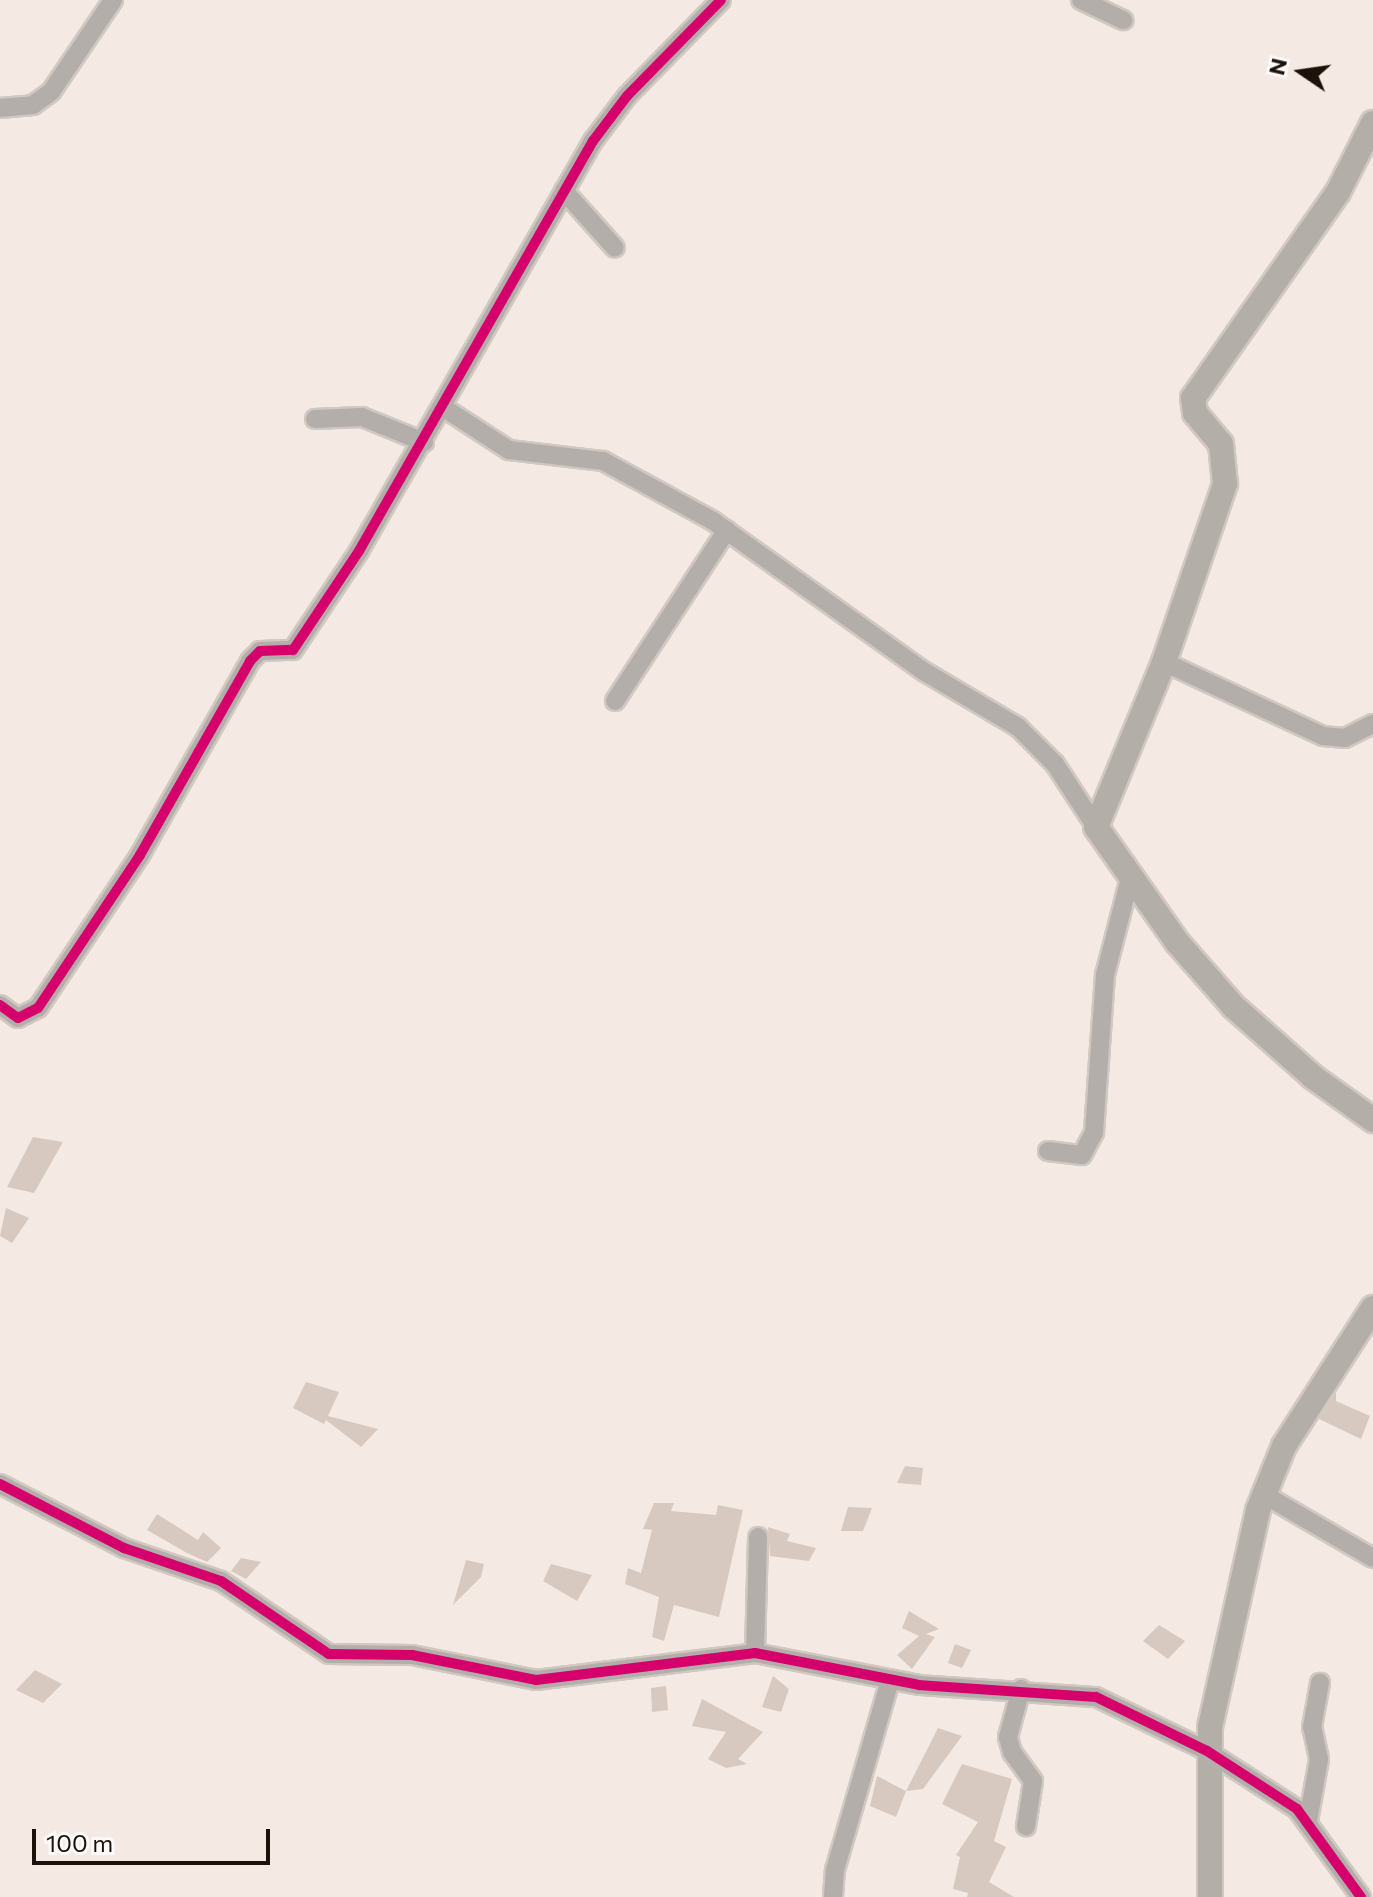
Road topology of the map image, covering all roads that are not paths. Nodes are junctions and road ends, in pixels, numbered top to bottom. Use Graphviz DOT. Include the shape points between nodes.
graph roads {
  1 [pos="113,0"];
  2 [pos="721,0"];
  3 [pos="1081,0"];
  4 [pos="1123,20"];
  5 [pos="0,108"];
  6 [pos="1373,123"];
  7 [pos="564,191"];
  8 [pos="615,248"];
  9 [pos="444,408"];
  10 [pos="315,419"];
  11 [pos="424,442"];
  12 [pos="727,530"];
  13 [pos="1164,662"];
  14 [pos="615,701"];
  15 [pos="1373,724"];
  16 [pos="1096,827"];
  17 [pos="1130,878"];
  18 [pos="0,1005"];
  19 [pos="1373,1120"];
  20 [pos="1048,1151"];
  21 [pos="1373,1308"];
  22 [pos="0,1484"];
  23 [pos="1263,1494"];
  24 [pos="758,1537"];
  25 [pos="1373,1558"];
  26 [pos="755,1653"];
  27 [pos="890,1681"];
  28 [pos="1320,1683"];
  29 [pos="1021,1689"];
  30 [pos="1207,1751"];
  31 [pos="1308,1821"];
  32 [pos="1026,1826"];
  33 [pos="833,1897"];
  34 [pos="1210,1897"];
  35 [pos="1361,1897"];
  1 -- 5 [label="street" via="51,92 33,105"];
  2 -- 7 [label="street" via="616,110"];
  3 -- 4 [label="street"];
  6 -- 13 [label="street" via="1338,192 1193,398 1195,413 1221,444 1226,474"];
  7 -- 8 [label="street"];
  7 -- 9 [label="street"];
  9 -- 11 [label="street"];
  9 -- 12 [label="street" via="509,450 603,461"];
  10 -- 11 [label="street" via="362,417"];
  11 -- 18 [label="street" via="302,639 293,650 260,651 250,661 140,855 38,1008 18,1018"];
  12 -- 14 [label="street"];
  12 -- 16 [label="street" via="925,672 1018,727 1055,764"];
  13 -- 15 [label="street" via="1323,736 1345,738"];
  13 -- 16 [label="street"];
  16 -- 17 [label="street"];
  17 -- 19 [label="street" via="1234,1007 1313,1077"];
  17 -- 20 [label="street" via="1105,975 1094,1132 1082,1155"];
  21 -- 23 [label="street" via="1301,1417"];
  22 -- 26 [label="street" via="124,1548 221,1581 329,1654 412,1655 536,1680"];
  23 -- 25 [label="street"];
  23 -- 30 [label="street"];
  24 -- 26 [label="street"];
  26 -- 27 [label="street"];
  27 -- 29 [label="street"];
  27 -- 33 [label="street" via="835,1870"];
  28 -- 31 [label="street" via="1312,1727 1319,1759"];
  29 -- 30 [label="street" via="1096,1697"];
  29 -- 32 [label="street" via="1008,1737 1033,1781"];
  30 -- 31 [label="street"];
  30 -- 34 [label="street"];
  31 -- 35 [label="street" via="1327,1856"];
}
